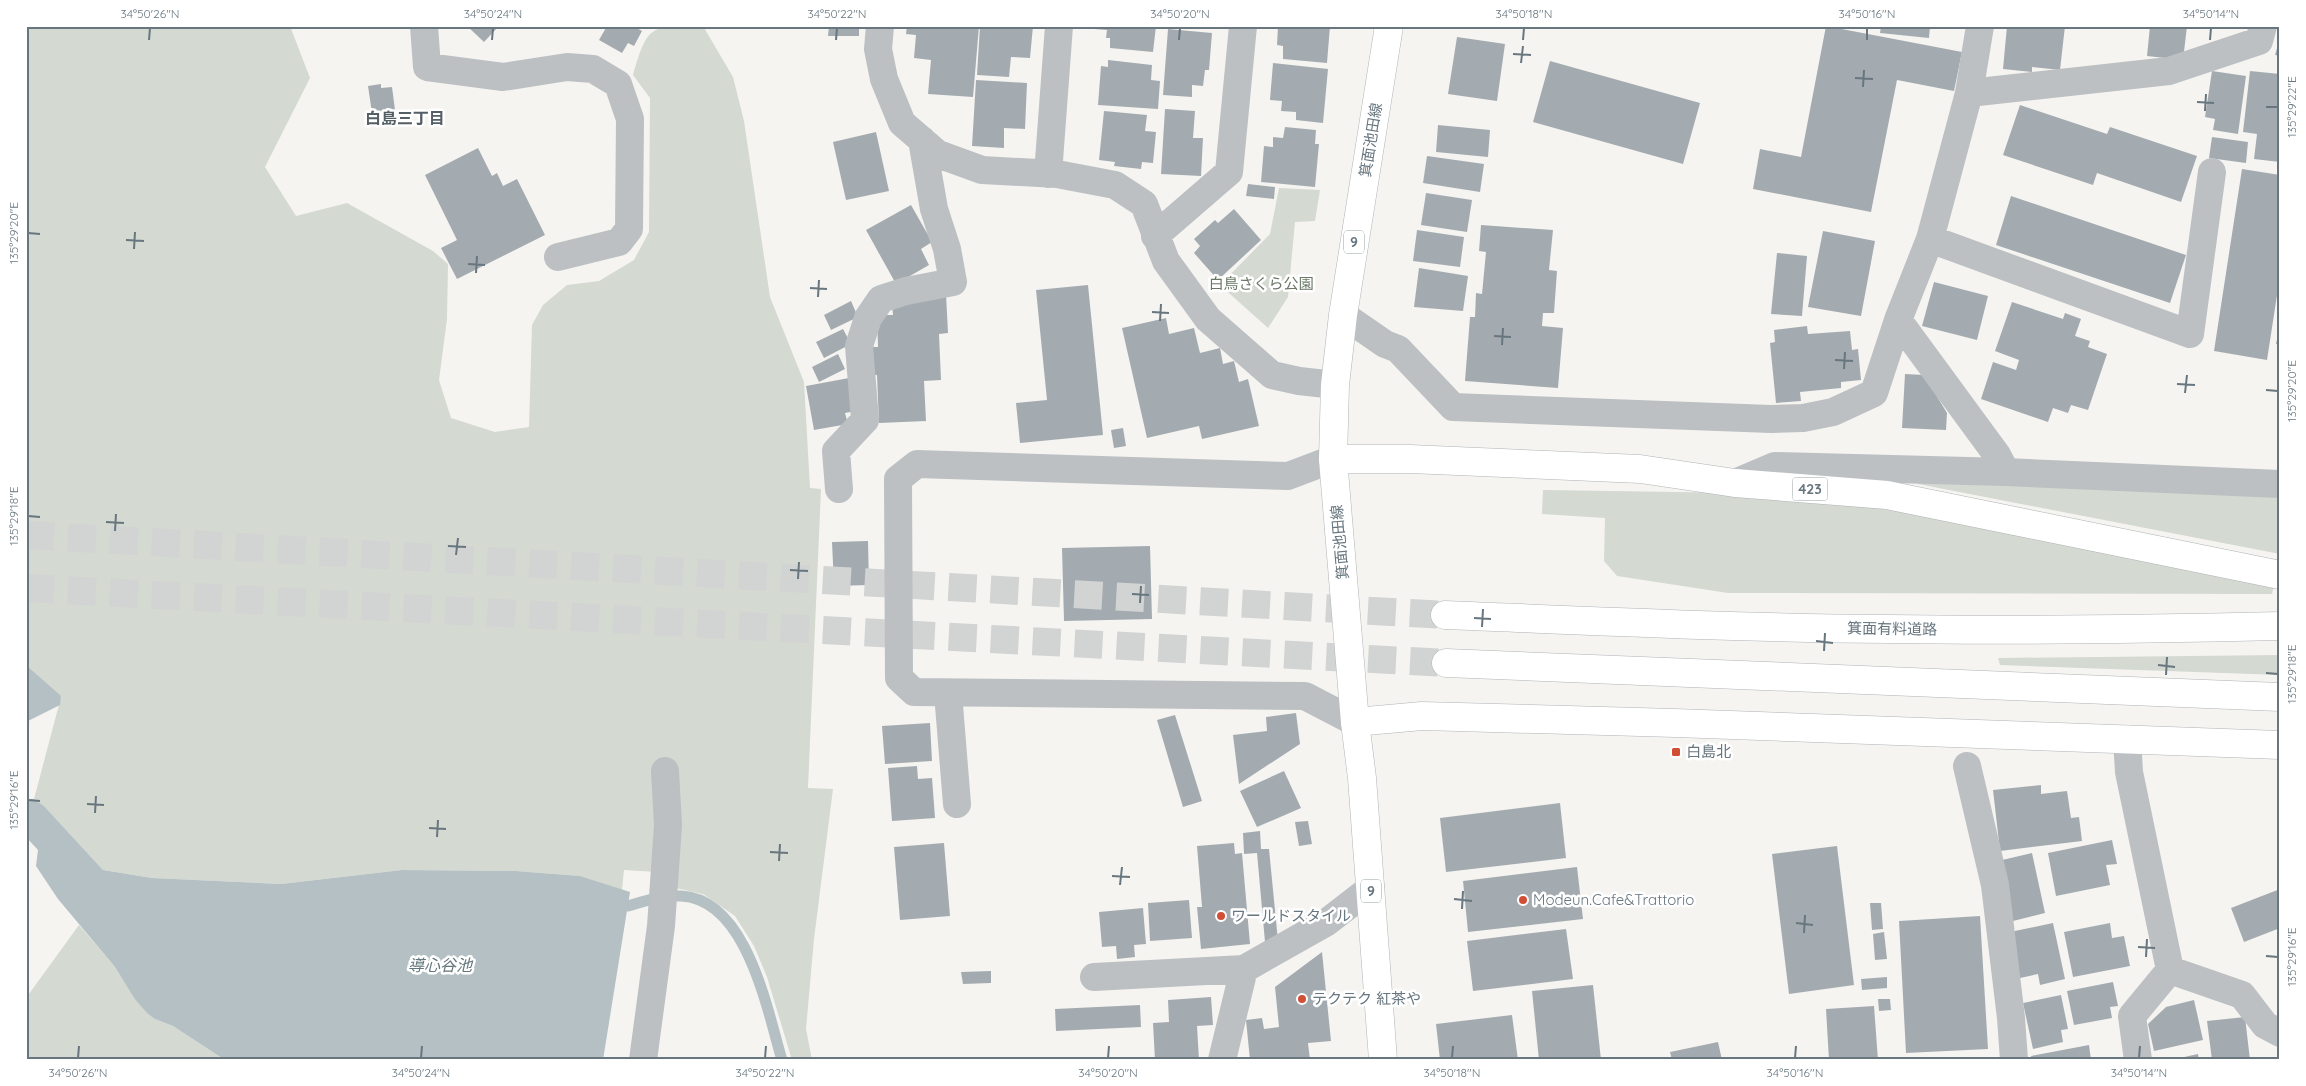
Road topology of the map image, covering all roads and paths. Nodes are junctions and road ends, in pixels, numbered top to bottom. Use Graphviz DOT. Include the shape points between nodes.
graph roads {
  1 [pos="424,26"];
  2 [pos="880,26"];
  3 [pos="1059,26"];
  4 [pos="1243,26"];
  5 [pos="1389,26"];
  6 [pos="1980,26"];
  7 [pos="2264,26"];
  8 [pos="1969,93"];
  9 [pos="922,140"];
  10 [pos="2212,172"];
  11 [pos="1048,174"];
  12 [pos="1156,238"];
  13 [pos="1930,239"];
  14 [pos="558,256"];
  15 [pos="1343,315"];
  16 [pos="1898,320"];
  17 [pos="1335,385"];
  18 [pos="1332,459"];
  19 [pos="2006,472"];
  20 [pos="1735,482"];
  21 [pos="2280,484"];
  22 [pos="839,489"];
  23 [pos="2280,575"];
  24 [pos="1445,615"];
  25 [pos="2280,626"];
  26 [pos="1446,663"];
  27 [pos="948,693"];
  28 [pos="2280,697"];
  29 [pos="1355,722"];
  30 [pos="2127,739"];
  31 [pos="2280,745"];
  32 [pos="1966,766"];
  33 [pos="665,771"];
  34 [pos="957,804"];
  35 [pos="1370,888"];
  36 [pos="1244,969"];
  37 [pos="2170,970"];
  38 [pos="1094,977"];
  39 [pos="2280,1033"];
  40 [pos="643,1060"];
  41 [pos="1222,1060"];
  42 [pos="1383,1060"];
  43 [pos="2014,1060"];
  44 [pos="2138,1060"];
  1 -- 14 [label="street" via="428,67 503,77 567,67 593,69 618,84 630,119 629,229 619,242"];
  2 -- 9 [label="street" via="878,49 884,79 902,123"];
  3 -- 11 [label="street"];
  4 -- 12 [label="street" via="1229,172"];
  5 -- 15 [label="main road, 箕面池田線 / 9"];
  6 -- 8 [label="street"];
  7 -- 8 [label="street" via="2259,42 2169,71"];
  8 -- 13 [label="street"];
  9 -- 11 [label="street" via="938,154 982,170"];
  9 -- 22 [label="street" via="934,209 954,282 881,299 868,318 859,346 865,420 836,451"];
  10 -- 13 [label="street" via="2190,334"];
  11 -- 12 [label="street" via="1115,185 1144,204"];
  12 -- 17 [label="street" via="1166,261 1208,319 1272,375"];
  13 -- 16 [label="street"];
  15 -- 16 [label="street" via="1385,344 1398,349 1453,407 1771,419 1803,418 1833,412 1874,393"];
  15 -- 17 [label="main road, 箕面池田線 / 9"];
  16 -- 19 [label="street" via="1997,455"];
  17 -- 18 [label="main road, 箕面池田線 / 9"];
  18 -- 20 [label="main road, 423" via="1410,459 1640,469"];
  18 -- 27 [label="street" via="1288,476 917,464 898,479 899,678 914,692"];
  18 -- 29 [label="main road, 箕面池田線 / 9"];
  19 -- 20 [label="street" via="1775,466"];
  19 -- 21 [label="street"];
  20 -- 23 [label="main road, 423" via="1887,495"];
  24 -- 25 [label="main road, 箕面有料道路" via="1890,630"];
  26 -- 28 [label="main road"];
  27 -- 29 [label="street" via="1306,696"];
  27 -- 34 [label="street"];
  29 -- 30 [label="main road" via="1422,716"];
  29 -- 35 [label="main road, 箕面池田線 / 9"];
  30 -- 31 [label="main road"];
  30 -- 37 [label="street" via="2129,772"];
  32 -- 43 [label="street" via="1995,885"];
  33 -- 40 [label="street" via="668,825"];
  35 -- 36 [label="street" via="1327,922"];
  35 -- 42 [label="main road, 箕面池田線 / 9"];
  36 -- 38 [label="street"];
  36 -- 41 [label="street"];
  37 -- 39 [label="street" via="2242,995 2265,1025"];
  37 -- 44 [label="street" via="2132,1016"];
}
